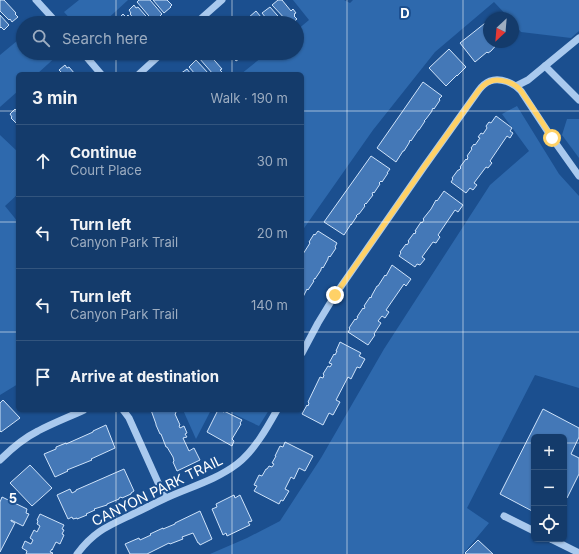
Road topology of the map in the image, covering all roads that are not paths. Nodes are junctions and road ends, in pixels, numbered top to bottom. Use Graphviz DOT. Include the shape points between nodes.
graph roads {
  1 [pos="36,0"];
  2 [pos="222,0"];
  3 [pos="51,16"];
  4 [pos="204,16"];
  5 [pos="579,38"];
  6 [pos="89,60"];
  7 [pos="154,60"];
  8 [pos="545,66"];
  9 [pos="99,72"];
  10 [pos="140,72"];
  11 [pos="516,86"];
  12 [pos="579,100"];
  13 [pos="579,176"];
  14 [pos="304,349"];
  15 [pos="80,412"];
  16 [pos="124,412"];
  17 [pos="276,412"];
  18 [pos="0,460"];
  19 [pos="165,498"];
  20 [pos="504,516"];
  21 [pos="531,530"];
  22 [pos="557,542"];
  23 [pos="579,553"];
  24 [pos="77,554"];
  1 -- 3 [label="street"];
  2 -- 4 [label="street"];
  5 -- 8 [label="street"];
  6 -- 9 [label="street"];
  7 -- 10 [label="street"];
  8 -- 11 [label="street"];
  8 -- 12 [label="street"];
  11 -- 13 [label="street"];
  11 -- 14 [label="street" via="494,80 479,90 335,295"];
  15 -- 18 [label="street" via="37,431"];
  16 -- 19 [label="street" via="130,418"];
  17 -- 19 [label="street, CANYON PARK TRAIL" via="264,432 239,463 213,479"];
  19 -- 24 [label="street, CANYON PARK TRAIL" via="107,526 94,535"];
  20 -- 21 [label="street"];
  22 -- 23 [label="street"];
}
